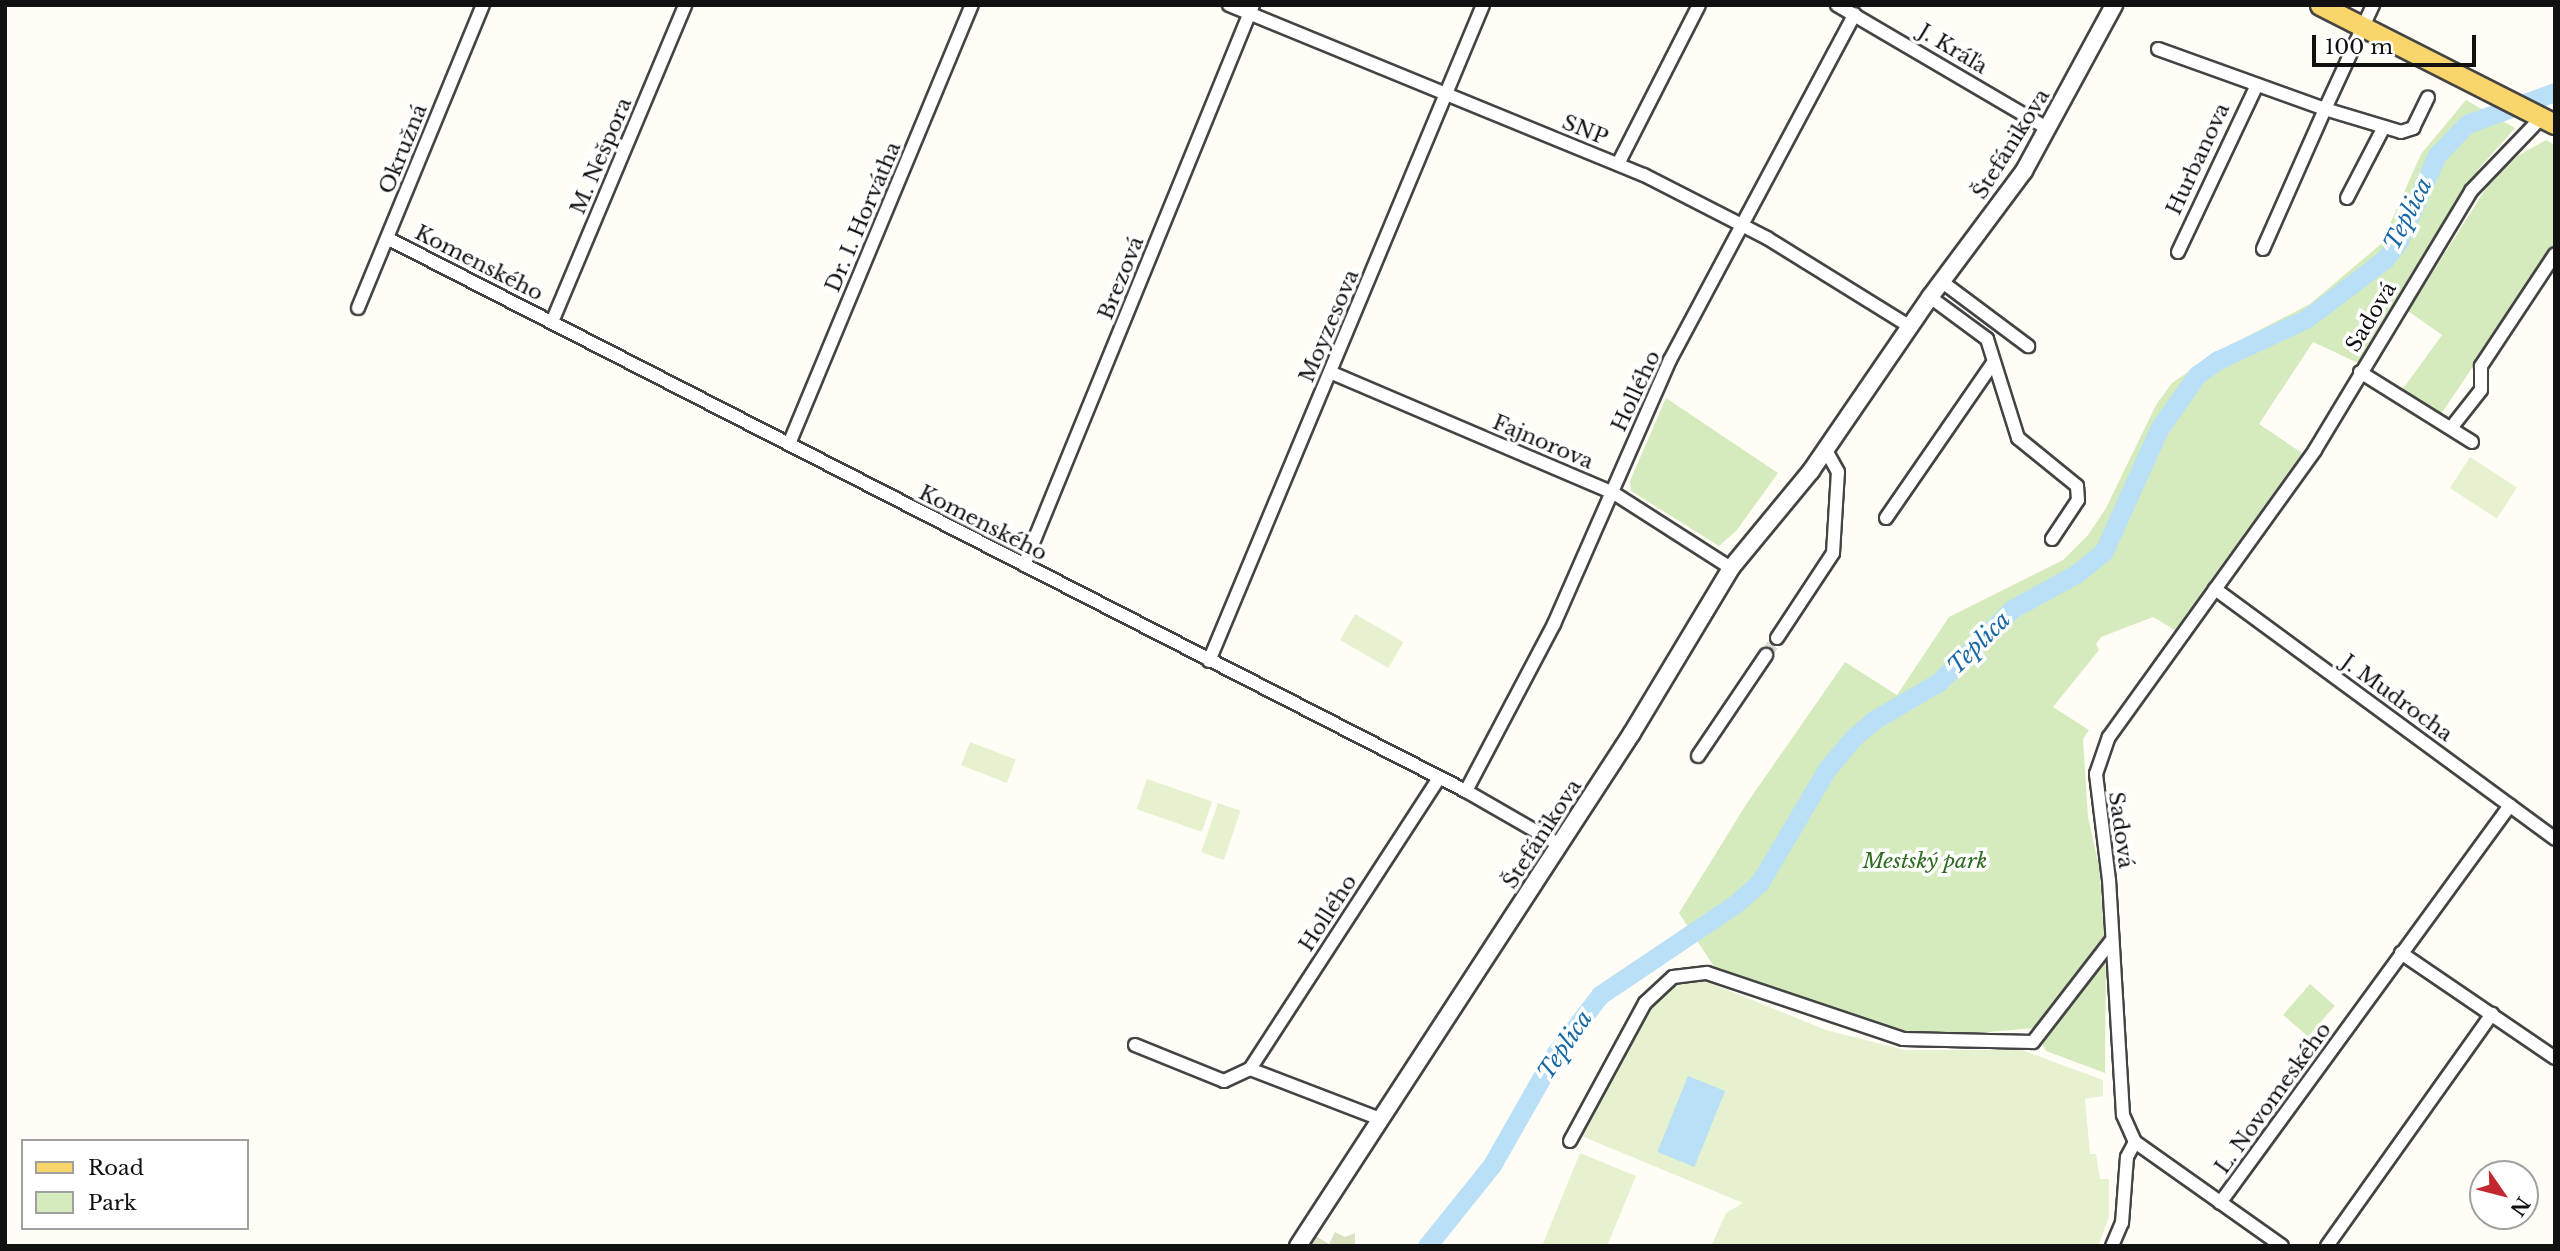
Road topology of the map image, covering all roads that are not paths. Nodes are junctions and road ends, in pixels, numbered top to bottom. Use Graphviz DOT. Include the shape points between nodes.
graph roads {
  1 [pos="483,5"];
  2 [pos="685,5"];
  3 [pos="972,5"];
  4 [pos="1229,5"];
  5 [pos="1483,5"];
  6 [pos="1699,5"];
  7 [pos="1837,5"];
  8 [pos="2114,5"];
  9 [pos="2320,5"];
  10 [pos="2373,5"];
  11 [pos="1252,10"];
  12 [pos="1855,14"];
  13 [pos="2363,27"];
  14 [pos="2158,49"];
  15 [pos="2257,85"];
  16 [pos="1446,94"];
  17 [pos="2428,97"];
  18 [pos="2325,109"];
  19 [pos="2542,118"];
  20 [pos="2384,127"];
  21 [pos="2048,128"];
  22 [pos="1618,164"];
  23 [pos="2347,198"];
  24 [pos="1745,226"];
  25 [pos="387,238"];
  26 [pos="2263,249"];
  27 [pos="2178,252"];
  28 [pos="2555,254"];
  29 [pos="1941,281"];
  30 [pos="1930,297"];
  31 [pos="358,308"];
  32 [pos="552,322"];
  33 [pos="1909,326"];
  34 [pos="2028,346"];
  35 [pos="1993,363"];
  36 [pos="1330,372"];
  37 [pos="2360,372"];
  38 [pos="2451,428"];
  39 [pos="2472,442"];
  40 [pos="789,444"];
  41 [pos="1826,450"];
  42 [pos="1612,492"];
  43 [pos="1886,518"];
  44 [pos="2052,539"];
  45 [pos="1024,565"];
  46 [pos="1731,568"];
  47 [pos="2216,589"];
  48 [pos="1777,638"];
  49 [pos="1766,655"];
  50 [pos="1209,661"];
  51 [pos="1698,756"];
  52 [pos="1439,778"];
  53 [pos="1466,791"];
  54 [pos="2510,805"];
  55 [pos="2555,839"];
  56 [pos="1560,845"];
  57 [pos="2111,941"];
  58 [pos="2401,953"];
  59 [pos="2492,1014"];
  60 [pos="1135,1045"];
  61 [pos="2555,1058"];
  62 [pos="1250,1069"];
  63 [pos="1380,1119"];
  64 [pos="1570,1141"];
  65 [pos="2135,1142"];
  66 [pos="2220,1203"];
  67 [pos="1298,1246"];
  68 [pos="2112,1246"];
  69 [pos="2282,1246"];
  70 [pos="2327,1246"];
  1 -- 25 [label="street, Okružná"];
  2 -- 32 [label="street, M. Nešpora"];
  3 -- 40 [label="street, Dr. I. Horvátha"];
  4 -- 11 [label="street, SNP"];
  5 -- 16 [label="street, Moyzesova"];
  6 -- 22 [label="street"];
  7 -- 12 [label="street, J. Kráľa"];
  8 -- 21 [label="street, Štefánikova"];
  9 -- 13 [label="main road"];
  10 -- 13 [label="street"];
  11 -- 16 [label="street, SNP"];
  11 -- 45 [label="street, Brezová"];
  12 -- 21 [label="street, J. Kráľa"];
  12 -- 24 [label="street, Hollého"];
  13 -- 18 [label="street"];
  13 -- 19 [label="main road"];
  14 -- 15 [label="street, Hurbanova"];
  15 -- 18 [label="street, Hurbanova"];
  15 -- 27 [label="street, Hurbanova"];
  16 -- 22 [label="street, SNP"];
  16 -- 36 [label="street, Moyzesova"];
  17 -- 20 [label="street, Hurbanova" via="2413,128 2400,132"];
  18 -- 20 [label="street, Hurbanova"];
  18 -- 26 [label="street"];
  19 -- 37 [label="street, Sadová" via="2472,191"];
  20 -- 23 [label="street"];
  21 -- 29 [label="street, Štefánikova" via="2015,184"];
  22 -- 24 [label="street, SNP"];
  24 -- 33 [label="street, SNP"];
  24 -- 42 [label="street, Hollého" via="1670,360"];
  25 -- 31 [label="street, Okružná"];
  25 -- 32 [label="street, Komenského"];
  28 -- 38 [label="street" via="2481,366 2482,390"];
  29 -- 30 [label="street, Štefánikova"];
  29 -- 34 [label="street"];
  30 -- 33 [label="street, Štefánikova"];
  30 -- 35 [label="street" via="1987,339 1994,351"];
  32 -- 40 [label="street, Komenského"];
  33 -- 41 [label="street, Štefánikova"];
  35 -- 43 [label="street"];
  35 -- 44 [label="street" via="2003,380 2018,438 2077,486 2078,500"];
  36 -- 42 [label="street, Fajnorova"];
  36 -- 50 [label="street, Moyzesova"];
  37 -- 38 [label="street, Sadová"];
  37 -- 47 [label="street, Sadová" via="2315,450"];
  38 -- 39 [label="street, Sadová"];
  40 -- 45 [label="street, Komenského"];
  41 -- 46 [label="street, Štefánikova"];
  41 -- 48 [label="street" via="1838,472 1833,553"];
  42 -- 46 [label="street, Fajnorova"];
  42 -- 53 [label="street, Hollého" via="1554,624"];
  45 -- 50 [label="street, Komenského"];
  46 -- 56 [label="street, Štefánikova"];
  47 -- 54 [label="street, J. Mudrocha"];
  47 -- 57 [label="street, Sadová" via="2109,737 2100,758 2095,790 2109,880"];
  49 -- 51 [label="street"];
  50 -- 52 [label="street, Komenského"];
  52 -- 53 [label="street, Komenského"];
  52 -- 62 [label="street, Hollého"];
  53 -- 56 [label="street, Komenského"];
  54 -- 55 [label="street, J. Mudrocha"];
  54 -- 58 [label="street, L. Novomeského"];
  56 -- 63 [label="street, Štefánikova"];
  57 -- 64 [label="street" via="2033,1042 1903,1039 1707,973 1682,974 1664,982 1645,1003"];
  57 -- 65 [label="street, Sadová" via="2123,1115"];
  58 -- 59 [label="street"];
  58 -- 66 [label="street, L. Novomeského"];
  59 -- 61 [label="street"];
  59 -- 70 [label="street"];
  60 -- 62 [label="street" via="1224,1081"];
  62 -- 63 [label="street"];
  63 -- 67 [label="street, Štefánikova"];
  65 -- 66 [label="street"];
  65 -- 68 [label="street" via="2127,1157 2122,1223"];
  66 -- 69 [label="street, L. Novomeského"];
}
